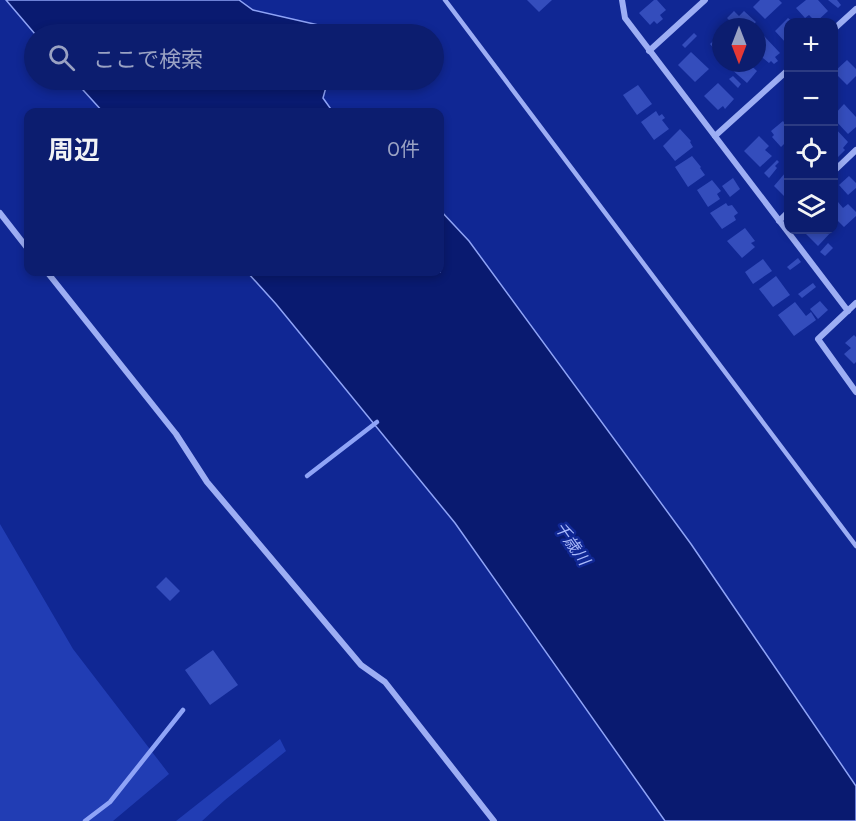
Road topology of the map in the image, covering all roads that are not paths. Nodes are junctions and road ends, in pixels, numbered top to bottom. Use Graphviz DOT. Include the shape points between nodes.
graph roads {
  1 [pos="446,0"];
  2 [pos="622,0"];
  3 [pos="705,0"];
  4 [pos="856,9"];
  5 [pos="838,25"];
  6 [pos="649,51"];
  7 [pos="787,72"];
  8 [pos="715,136"];
  9 [pos="856,150"];
  10 [pos="838,167"];
  11 [pos="0,213"];
  12 [pos="784,216"];
  13 [pos="779,221"];
  14 [pos="24,244"];
  15 [pos="50,276"];
  16 [pos="856,303"];
  17 [pos="848,311"];
  18 [pos="856,392"];
  19 [pos="856,546"];
  20 [pos="494,821"];
  1 -- 19 [label="lane"];
  2 -- 6 [label="street" via="625,18"];
  3 -- 6 [label="street"];
  4 -- 5 [label="street"];
  6 -- 8 [label="street"];
  7 -- 8 [label="street"];
  8 -- 13 [label="street"];
  9 -- 10 [label="street"];
  11 -- 14 [label="street"];
  12 -- 13 [label="street"];
  13 -- 17 [label="street"];
  15 -- 20 [label="street" via="177,434 207,482 361,665 385,682"];
  16 -- 17 [label="street"];
  17 -- 18 [label="street" via="818,339"];
}
